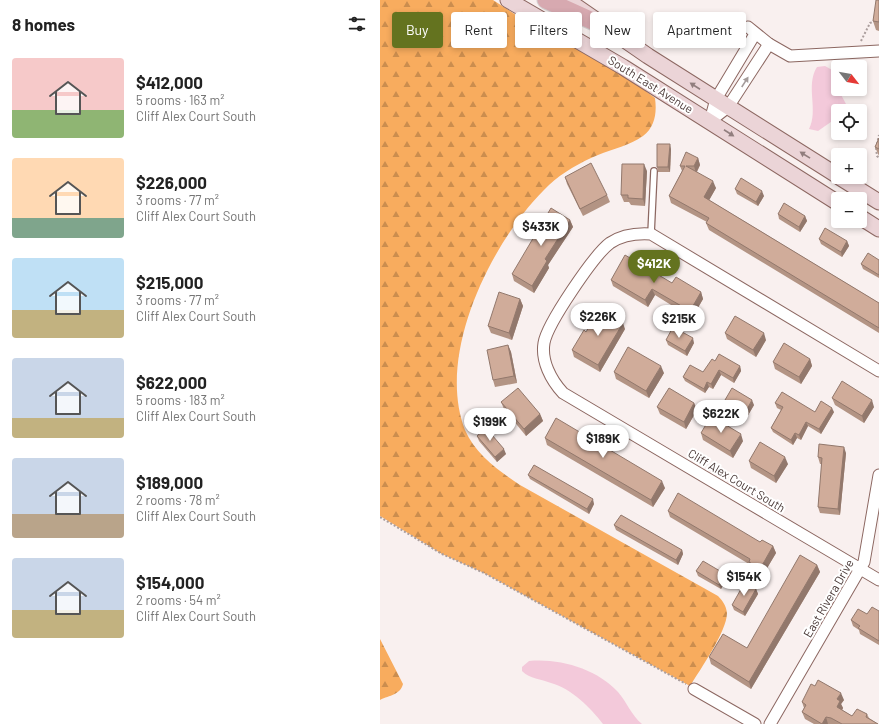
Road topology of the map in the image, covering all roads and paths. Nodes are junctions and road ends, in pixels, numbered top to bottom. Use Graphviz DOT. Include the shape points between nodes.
graph roads {
  1 [pos="508,0"];
  2 [pos="546,0"];
  3 [pos="567,0"];
  4 [pos="876,14"];
  5 [pos="590,16"];
  6 [pos="590,20"];
  7 [pos="769,44"];
  8 [pos="639,48"];
  9 [pos="879,51"];
  10 [pos="856,53"];
  11 [pos="716,99"];
  12 [pos="728,107"];
  13 [pos="710,121"];
  14 [pos="879,135"];
  15 [pos="879,158"];
  16 [pos="654,172"];
  17 [pos="831,173"];
  18 [pos="849,184"];
  19 [pos="831,198"];
  20 [pos="879,202"];
  21 [pos="867,221"];
  22 [pos="879,229"];
  23 [pos="651,234"];
  24 [pos="879,371"];
  25 [pos="879,475"];
  26 [pos="380,517"];
  27 [pos="860,569"];
  28 [pos="879,580"];
  29 [pos="694,689"];
  30 [pos="755,724"];
  31 [pos="770,724"];
  1 -- 13 [label="main road, South East Avenue"];
  2 -- 6 [label="main road"];
  3 -- 5 [label="main road, South East Avenue"];
  4 -- 10 [label="path" via="875,21 870,23"];
  7 -- 10 [label="street, South East Avenue" via="790,56"];
  7 -- 11 [label="street, South East Avenue" via="751,31"];
  12 -- 7 [label="street, one-way"];
  11 -- 8 [label="main road, South East Avenue, one-way"];
  9 -- 10 [label="street, South East Avenue"];
  11 -- 12 [label="main road, South East Avenue"];
  11 -- 13 [label="street, South East Avenue"];
  12 -- 13 [label="street"];
  17 -- 12 [label="main road, South East Avenue, one-way"];
  13 -- 19 [label="main road, South East Avenue, one-way"];
  14 -- 15 [label="path" via="876,152"];
  16 -- 23 [label="lane"];
  18 -- 20 [label="main road, South East Avenue"];
  21 -- 22 [label="main road"];
  23 -- 24 [label="street"];
  23 -- 27 [label="street, Cliff Alex Court South" via="624,236 594,258 548,330 544,343 545,360 554,383 563,393"];
  25 -- 27 [label="street, East Rivera Drive" via="866,556"];
  26 -- 29 [label="path" via="442,554 484,573"];
  27 -- 28 [label="street, Cliff Alex Court South"];
  27 -- 31 [label="street, East Rivera Drive"];
  29 -- 30 [label="street"];
}
